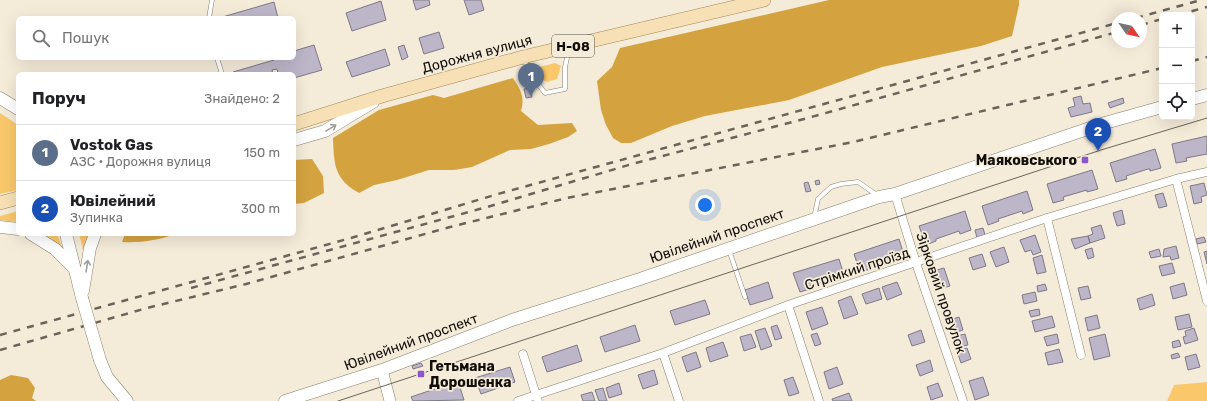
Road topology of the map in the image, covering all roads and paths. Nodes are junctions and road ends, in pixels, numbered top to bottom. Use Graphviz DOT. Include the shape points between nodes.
graph roads {
  1 [pos="212,0"];
  2 [pos="763,0"];
  3 [pos="209,16"];
  4 [pos="570,47"];
  5 [pos="522,57"];
  6 [pos="218,60"];
  7 [pos="221,72"];
  8 [pos="1207,95"];
  9 [pos="382,96"];
  10 [pos="0,98"];
  11 [pos="1195,98"];
  12 [pos="16,107"];
  13 [pos="1159,108"];
  14 [pos="296,123"];
  15 [pos="296,139"];
  16 [pos="1207,172"];
  17 [pos="1176,179"];
  18 [pos="895,194"];
  19 [pos="879,197"];
  20 [pos="16,198"];
  21 [pos="0,202"];
  22 [pos="1048,218"];
  23 [pos="814,219"];
  24 [pos="0,227"];
  25 [pos="16,229"];
  26 [pos="34,236"];
  27 [pos="67,236"];
  28 [pos="94,236"];
  29 [pos="728,248"];
  30 [pos="916,262"];
  31 [pos="75,269"];
  32 [pos="745,296"];
  33 [pos="82,298"];
  34 [pos="1207,301"];
  35 [pos="788,305"];
  36 [pos="664,353"];
  37 [pos="523,354"];
  38 [pos="1081,355"];
  39 [pos="382,370"];
  40 [pos="537,398"];
  41 [pos="127,401"];
  42 [pos="285,401"];
  43 [pos="390,401"];
  44 [pos="518,401"];
  45 [pos="679,401"];
  46 [pos="819,401"];
  47 [pos="964,401"];
  1 -- 3 [label="lane"];
  2 -- 4 [label="main road, Дорожня вулиця / Н-08"];
  4 -- 5 [label="main road, Дорожня вулиця / Н-08"];
  4 -- 5 [label="lane" via="565,67 565,89 552,92 545,93 531,75"];
  5 -- 9 [label="main road, Дорожня вулиця / Н-08"];
  6 -- 7 [label="lane"];
  8 -- 11 [label="main road"];
  9 -- 14 [label="main road, Дорожня вулиця / Н-08"];
  15 -- 9 [label="main road, one-way" via="325,131"];
  10 -- 12 [label="main road"];
  13 -- 18 [label="main road, Ювілейний проспект" via="1105,123"];
  16 -- 17 [label="street, Стрімкий проїзд"];
  17 -- 22 [label="street, Стрімкий проїзд"];
  17 -- 34 [label="street"];
  18 -- 19 [label="main road, Ювілейний проспект"];
  18 -- 30 [label="street, Зірковий провулок"];
  19 -- 23 [label="main road, Ювілейний проспект"];
  19 -- 23 [label="lane" via="858,182 831,187 818,199"];
  20 -- 21 [label="main road"];
  22 -- 30 [label="street, Стрімкий проїзд"];
  22 -- 38 [label="street"];
  23 -- 29 [label="main road, Ювілейний проспект"];
  24 -- 25 [label="main road"];
  26 -- 31 [label="main road" via="55,249"];
  27 -- 31 [label="main road"];
  33 -- 28 [label="main road, one-way"];
  29 -- 32 [label="lane"];
  29 -- 39 [label="main road, Ювілейний проспект" via="512,320"];
  30 -- 35 [label="street, Стрімкий проїзд"];
  30 -- 47 [label="street, Зірковий провулок"];
  31 -- 33 [label="main road"];
  33 -- 41 [label="main road, bridge" via="107,377"];
  35 -- 36 [label="street, Стрімкий проїзд"];
  35 -- 46 [label="street"];
  36 -- 40 [label="street, Стрімкий проїзд"];
  36 -- 45 [label="street"];
  37 -- 40 [label="street"];
  39 -- 42 [label="main road, Ювілейний проспект"];
  39 -- 43 [label="street"];
  40 -- 44 [label="street, Стрімкий проїзд"];
}
